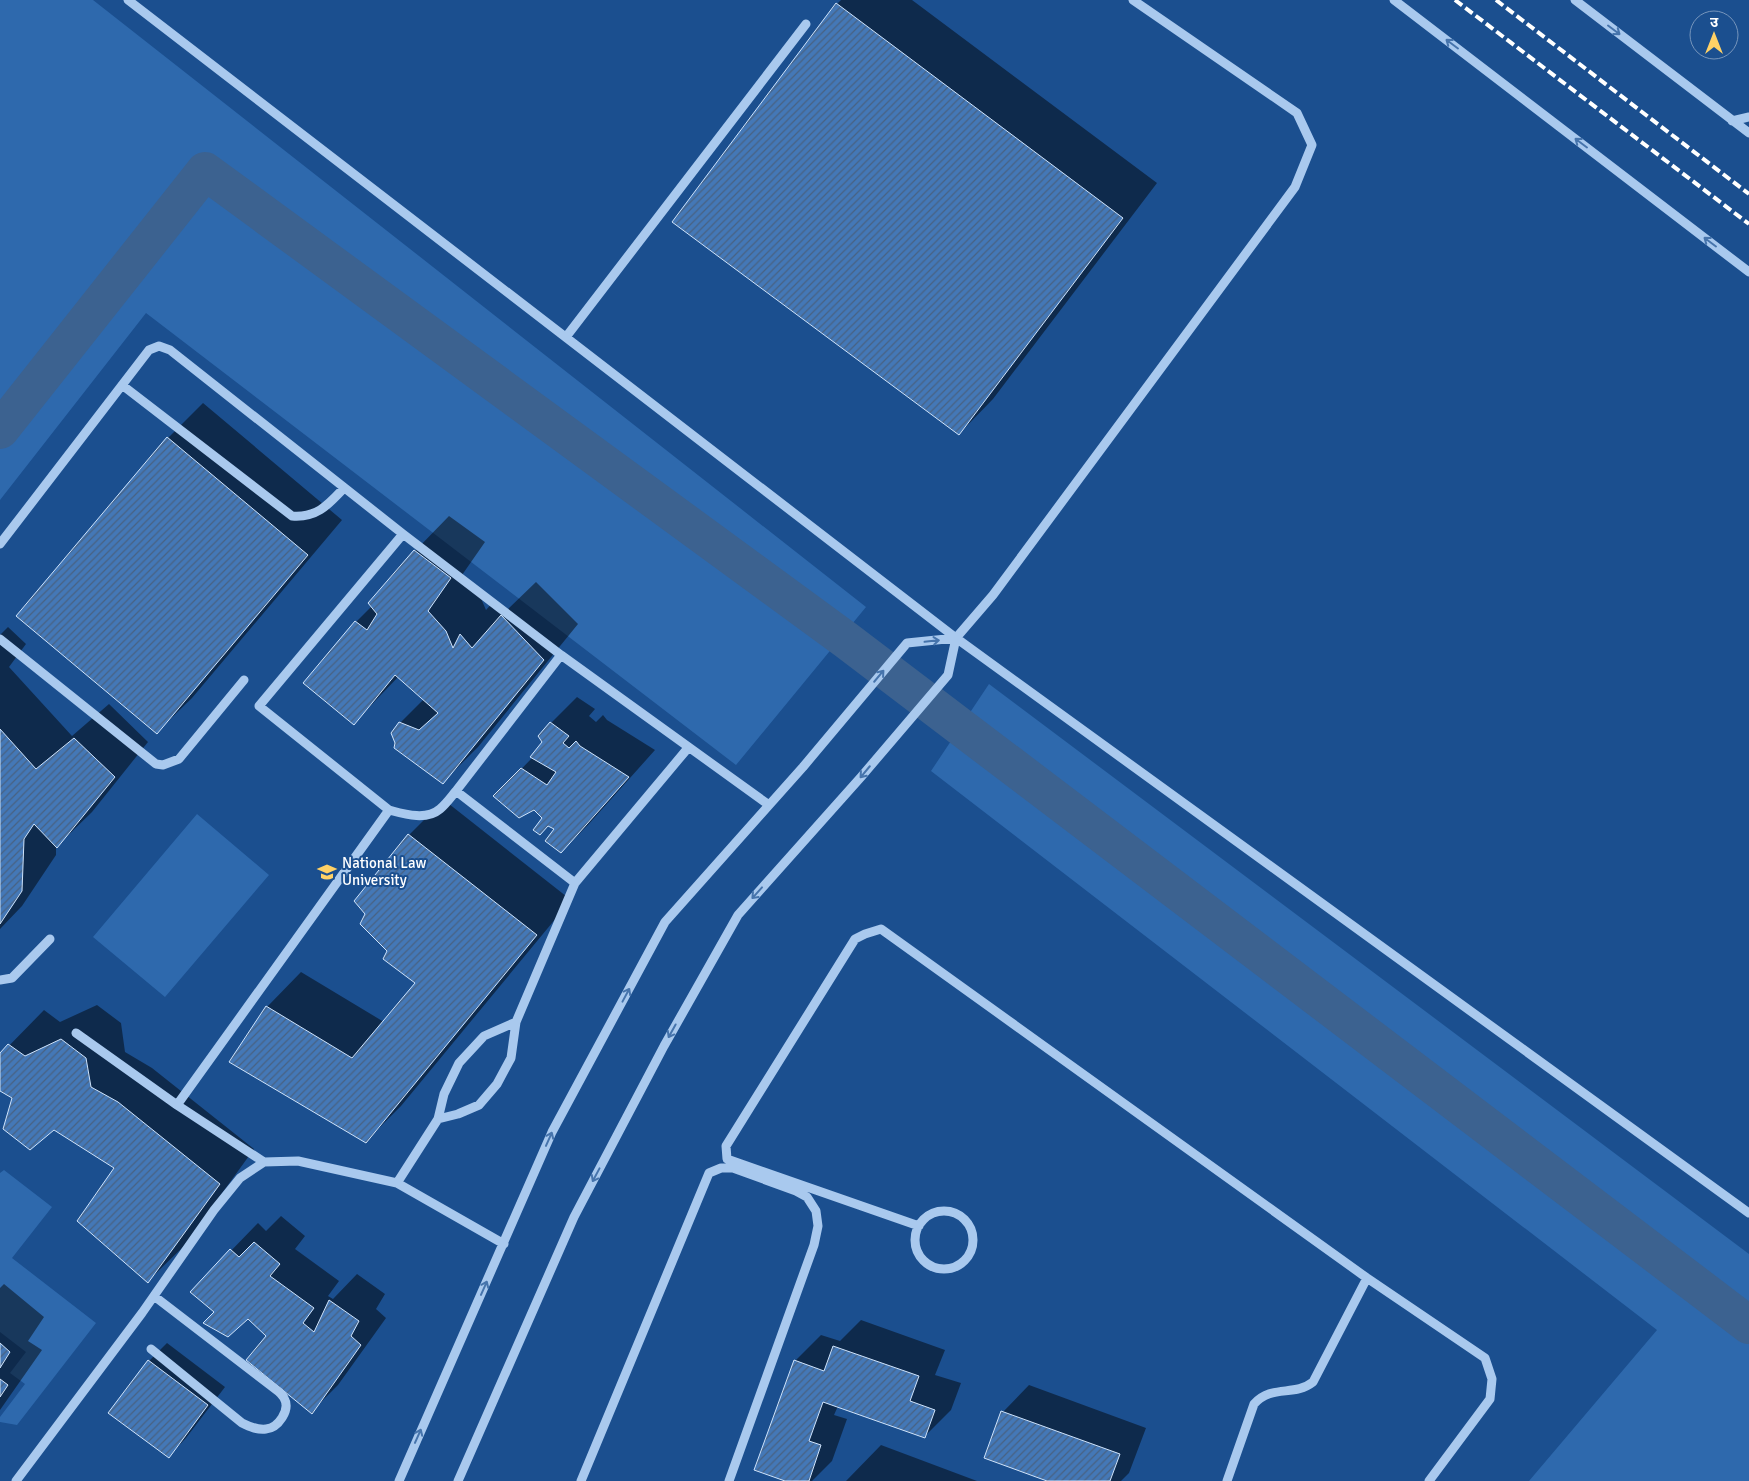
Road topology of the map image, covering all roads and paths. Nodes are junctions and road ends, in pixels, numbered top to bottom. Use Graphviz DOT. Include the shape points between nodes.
graph roads {
  1 [pos="128,0"];
  2 [pos="1134,0"];
  3 [pos="1394,0"];
  4 [pos="1575,0"];
  5 [pos="806,24"];
  6 [pos="1749,117"];
  7 [pos="1732,121"];
  8 [pos="1749,133"];
  9 [pos="1749,272"];
  10 [pos="566,337"];
  11 [pos="122,384"];
  12 [pos="344,488"];
  13 [pos="403,534"];
  14 [pos="0,544"];
  15 [pos="0,638"];
  16 [pos="956,638"];
  17 [pos="561,655"];
  18 [pos="244,680"];
  19 [pos="688,748"];
  20 [pos="456,791"];
  21 [pos="769,805"];
  22 [pos="389,810"];
  23 [pos="575,883"];
  24 [pos="50,940"];
  25 [pos="0,980"];
  26 [pos="516,1022"];
  27 [pos="76,1033"];
  28 [pos="177,1105"];
  29 [pos="438,1119"];
  30 [pos="264,1162"];
  31 [pos="396,1183"];
  32 [pos="1749,1213"];
  33 [pos="919,1226"];
  34 [pos="504,1244"];
  35 [pos="1367,1278"];
  36 [pos="154,1296"];
  37 [pos="151,1349"];
  38 [pos="16,1481"];
  39 [pos="399,1481"];
  40 [pos="458,1481"];
  41 [pos="581,1481"];
  42 [pos="729,1481"];
  43 [pos="1226,1481"];
  44 [pos="1429,1481"];
  1 -- 10 [label="street"];
  2 -- 16 [label="street" via="1297,113 1312,145 1295,187 993,595"];
  9 -- 3 [label="street, one-way"];
  4 -- 7 [label="street, one-way"];
  5 -- 10 [label="street"];
  6 -- 7 [label="street"];
  7 -- 8 [label="street"];
  10 -- 16 [label="street"];
  11 -- 12 [label="street" via="292,516 303,517 322,510"];
  11 -- 12 [label="street" via="149,350 159,346 170,350"];
  11 -- 14 [label="street"];
  12 -- 13 [label="street"];
  13 -- 17 [label="street"];
  13 -- 22 [label="street" via="259,706"];
  15 -- 18 [label="street" via="156,764 179,759"];
  21 -- 16 [label="street, one-way" via="907,643"];
  16 -- 32 [label="street"];
  16 -- 40 [label="street, one-way" via="948,675 738,915 664,1046 574,1217"];
  17 -- 19 [label="street"];
  17 -- 20 [label="street"];
  19 -- 21 [label="street"];
  19 -- 23 [label="street"];
  20 -- 22 [label="street" via="439,811 426,815 408,816"];
  20 -- 23 [label="street"];
  34 -- 21 [label="street, one-way" via="552,1132 665,922"];
  22 -- 28 [label="street"];
  23 -- 26 [label="street"];
  24 -- 25 [label="street" via="12,978"];
  26 -- 29 [label="street" via="484,1036 458,1064 444,1094"];
  26 -- 29 [label="street" via="511,1058 496,1084 479,1105"];
  27 -- 28 [label="street"];
  28 -- 30 [label="street"];
  29 -- 31 [label="street"];
  30 -- 31 [label="street" via="298,1162"];
  30 -- 36 [label="street" via="240,1178"];
  31 -- 34 [label="street"];
  33 -- 33 [label="street" via="929,1215 937,1212 956,1213 969,1225 973,1244 970,1252 965,1260 947,1268 928,1264 917,1249"];
  33 -- 35 [label="street" via="727,1158 726,1146 854,939 881,929"];
  39 -- 34 [label="street, one-way"];
  35 -- 43 [label="street" via="1313,1382 1306,1388 1268,1393 1260,1396 1254,1404"];
  35 -- 44 [label="street" via="1485,1358 1492,1379 1490,1399"];
  36 -- 37 [label="street" via="279,1392 286,1405 284,1414 267,1429 250,1427"];
  36 -- 38 [label="street"];
  41 -- 42 [label="street" via="709,1173 733,1168 807,1198 816,1211 818,1226"];
}
